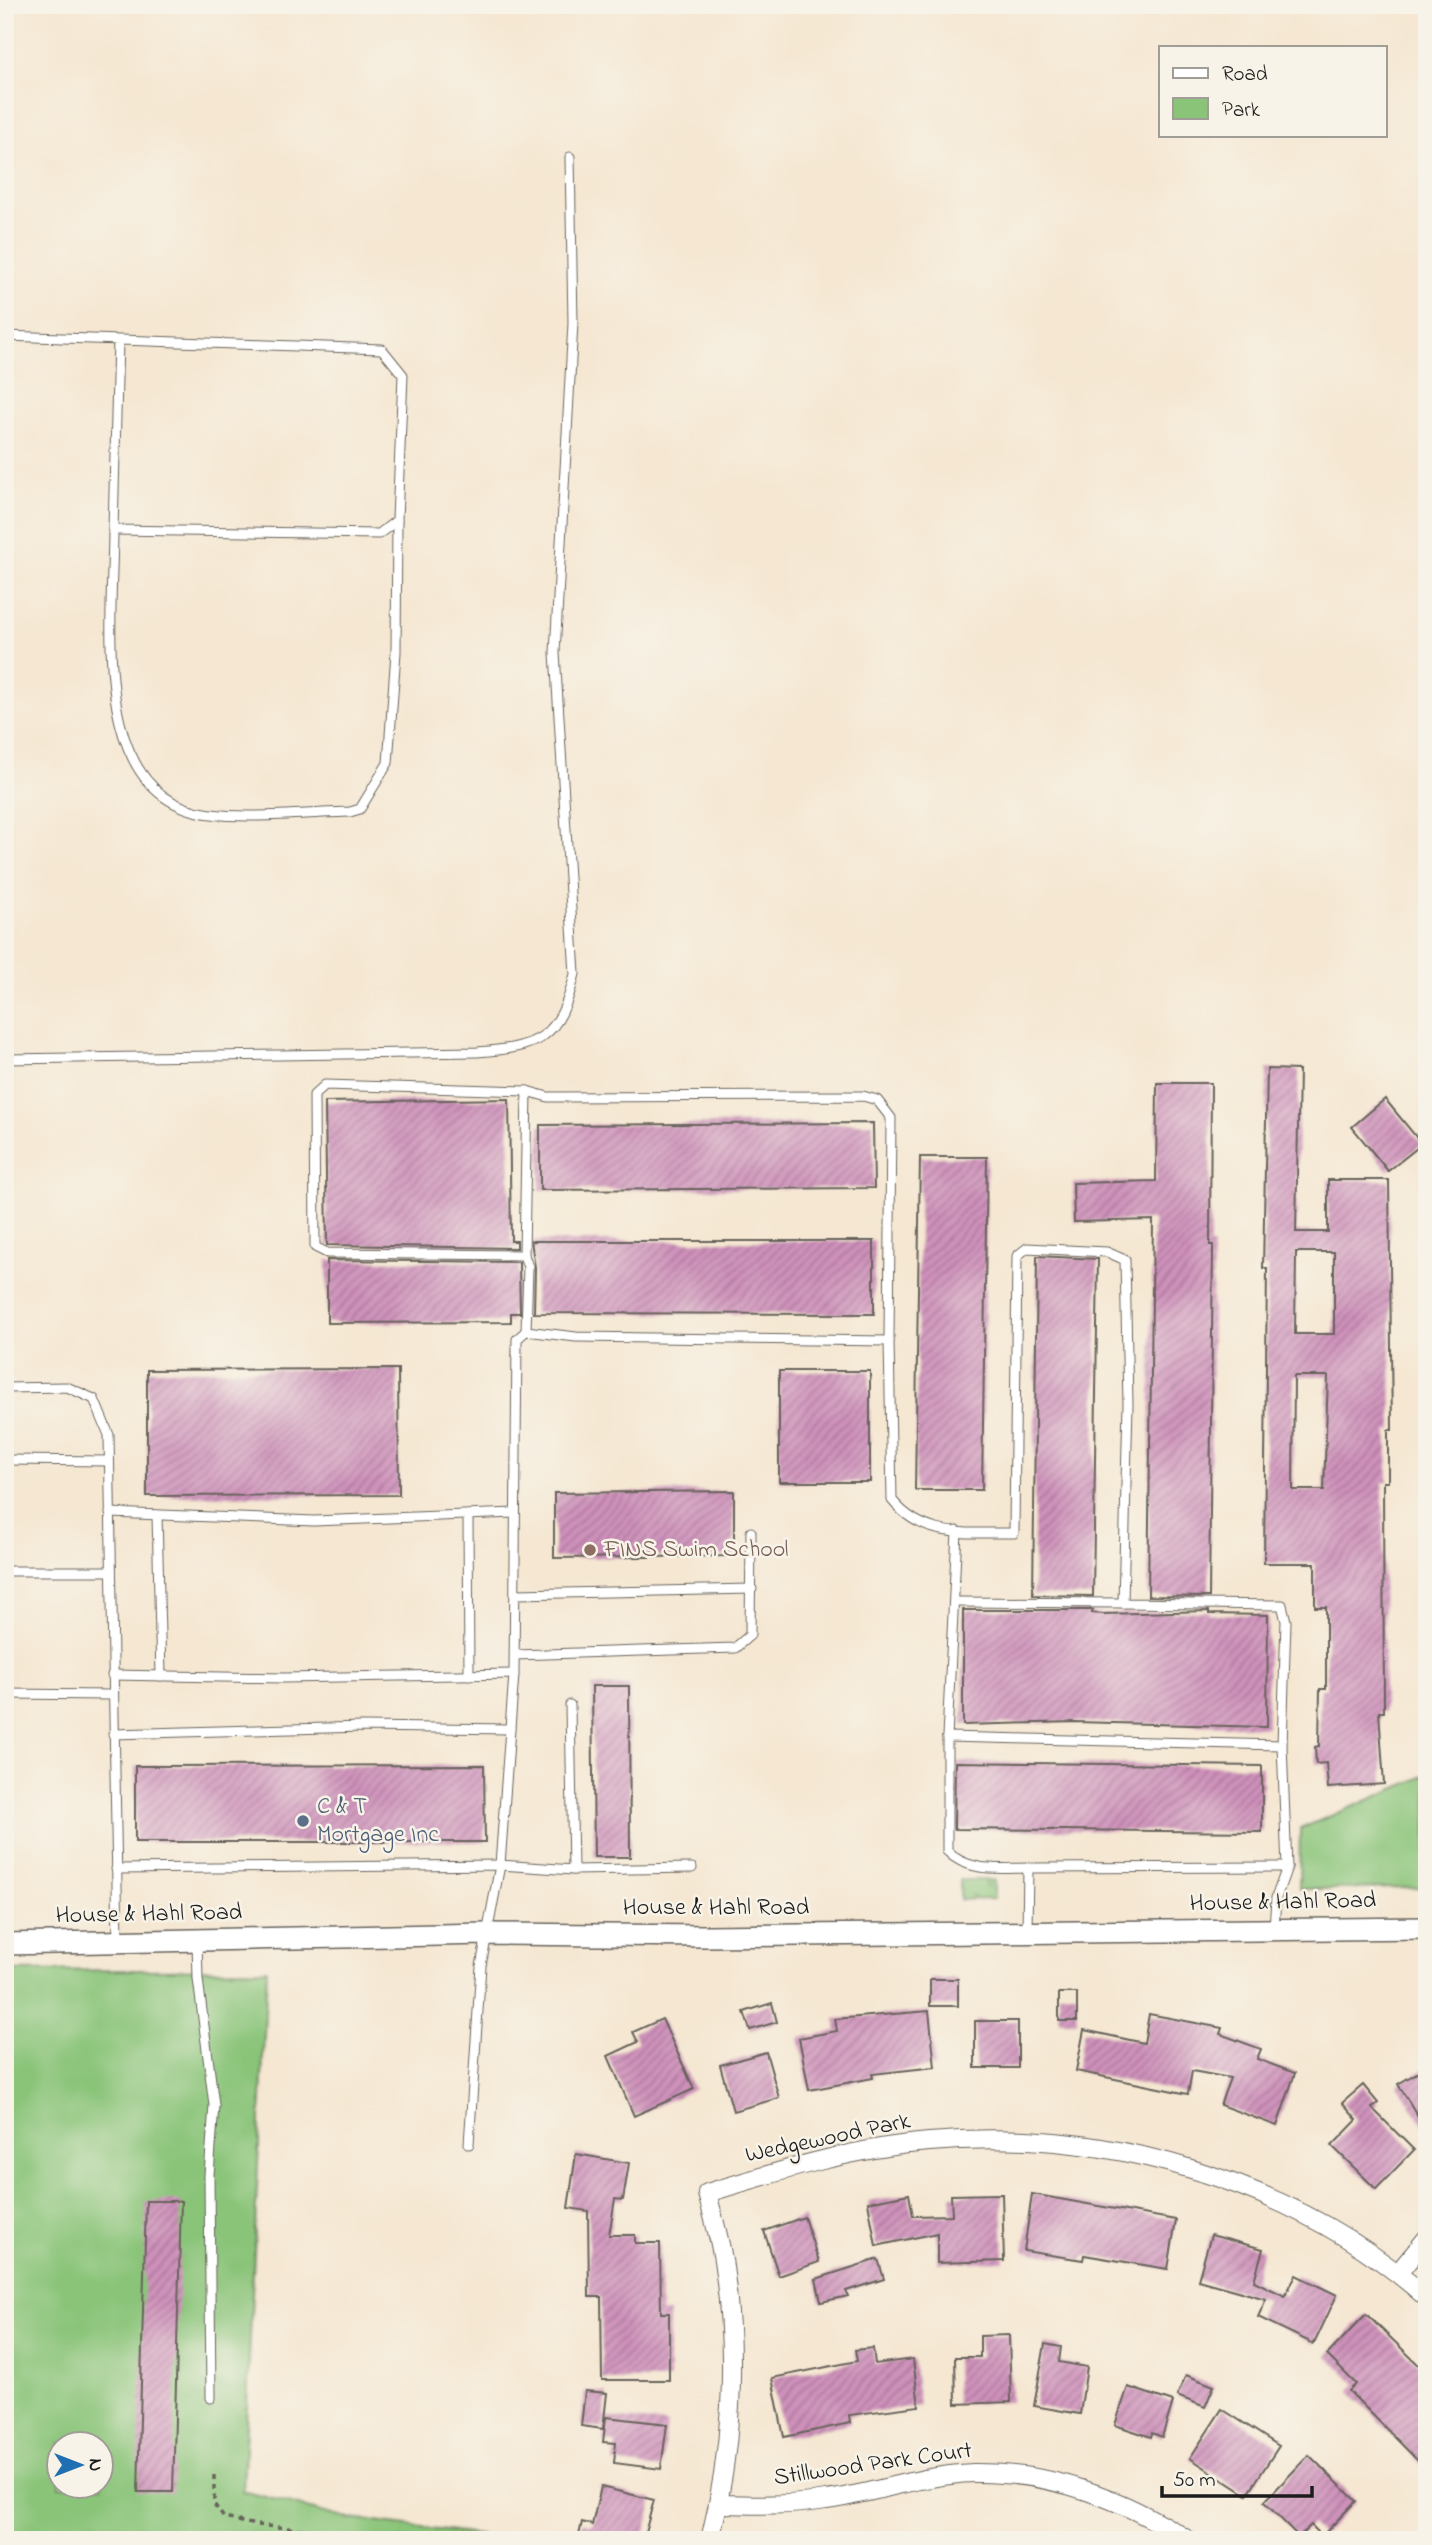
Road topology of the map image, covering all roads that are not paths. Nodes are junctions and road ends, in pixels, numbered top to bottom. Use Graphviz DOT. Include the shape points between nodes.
graph roads {
  1 [pos="570,157"];
  2 [pos="5,336"];
  3 [pos="118,340"];
  4 [pos="397,520"];
  5 [pos="113,530"];
  6 [pos="5,1059"];
  7 [pos="527,1091"];
  8 [pos="524,1255"];
  9 [pos="526,1331"];
  10 [pos="890,1341"];
  11 [pos="5,1388"];
  12 [pos="5,1460"];
  13 [pos="109,1461"];
  14 [pos="110,1513"];
  15 [pos="515,1513"];
  16 [pos="157,1515"];
  17 [pos="468,1515"];
  18 [pos="957,1531"];
  19 [pos="751,1532"];
  20 [pos="111,1571"];
  21 [pos="5,1572"];
  22 [pos="752,1589"];
  23 [pos="516,1594"];
  24 [pos="955,1602"];
  25 [pos="1123,1603"];
  26 [pos="515,1655"];
  27 [pos="514,1674"];
  28 [pos="112,1675"];
  29 [pos="469,1675"];
  30 [pos="161,1676"];
  31 [pos="5,1694"];
  32 [pos="112,1695"];
  33 [pos="570,1705"];
  34 [pos="510,1729"];
  35 [pos="113,1734"];
  36 [pos="947,1737"];
  37 [pos="1282,1745"];
  38 [pos="500,1865"];
  39 [pos="1287,1867"];
  40 [pos="692,1868"];
  41 [pos="1028,1868"];
  42 [pos="116,1869"];
  43 [pos="573,1870"];
  44 [pos="1427,1928"];
  45 [pos="1274,1929"];
  46 [pos="1027,1932"];
  47 [pos="487,1934"];
  48 [pos="197,1941"];
  49 [pos="118,1942"];
  50 [pos="5,1944"];
  51 [pos="469,2144"];
  52 [pos="1427,2238"];
  53 [pos="1398,2273"];
  54 [pos="1427,2298"];
  55 [pos="211,2398"];
  56 [pos="719,2504"];
  57 [pos="710,2540"];
  58 [pos="1188,2540"];
  1 -- 6 [label="lane" via="573,323 555,653 575,974 566,1008 544,1036 521,1048 477,1052"];
  2 -- 3 [label="lane"];
  3 -- 4 [label="lane" via="382,349 403,374"];
  3 -- 5 [label="lane"];
  4 -- 5 [label="lane" via="379,534"];
  4 -- 5 [label="lane" via="396,652 388,763 360,809 350,812 210,814 164,796 141,776 124,741 113,699"];
  7 -- 8 [label="lane"];
  7 -- 8 [label="lane" via="325,1084 314,1095 315,1247 327,1253"];
  7 -- 10 [label="lane" via="548,1097 850,1096 877,1100 891,1118"];
  8 -- 9 [label="lane" via="528,1266"];
  9 -- 10 [label="lane" via="576,1337"];
  9 -- 15 [label="lane" via="517,1339"];
  10 -- 18 [label="lane" via="892,1500 922,1527"];
  11 -- 13 [label="lane" via="67,1387 94,1399 109,1435"];
  12 -- 13 [label="lane"];
  13 -- 14 [label="lane"];
  14 -- 16 [label="lane"];
  14 -- 20 [label="lane"];
  15 -- 17 [label="lane"];
  15 -- 23 [label="lane"];
  16 -- 17 [label="lane" via="314,1521"];
  16 -- 30 [label="lane"];
  17 -- 29 [label="lane"];
  18 -- 24 [label="lane"];
  18 -- 25 [label="lane" via="1014,1533 1017,1256 1027,1248 1107,1252 1125,1259 1128,1404"];
  19 -- 22 [label="lane"];
  20 -- 21 [label="lane"];
  20 -- 28 [label="lane"];
  22 -- 23 [label="lane"];
  22 -- 26 [label="lane" via="750,1635 735,1648"];
  23 -- 26 [label="lane"];
  24 -- 25 [label="lane"];
  24 -- 36 [label="lane"];
  25 -- 37 [label="lane" via="1282,1605 1286,1621"];
  26 -- 27 [label="lane"];
  27 -- 29 [label="lane"];
  27 -- 34 [label="lane"];
  28 -- 30 [label="lane"];
  28 -- 32 [label="lane"];
  29 -- 30 [label="lane"];
  31 -- 32 [label="lane"];
  32 -- 35 [label="lane"];
  33 -- 43 [label="lane"];
  34 -- 35 [label="lane" via="363,1727"];
  34 -- 38 [label="lane"];
  35 -- 42 [label="lane"];
  36 -- 37 [label="lane"];
  36 -- 41 [label="lane" via="947,1851 956,1860 982,1868"];
  37 -- 39 [label="lane"];
  38 -- 42 [label="lane"];
  38 -- 43 [label="lane"];
  38 -- 47 [label="lane"];
  39 -- 41 [label="lane"];
  39 -- 45 [label="lane" via="1276,1898"];
  40 -- 43 [label="lane"];
  41 -- 46 [label="lane"];
  42 -- 49 [label="lane"];
  44 -- 45 [label="street, House & Hahl Road"];
  45 -- 46 [label="street, House & Hahl Road"];
  46 -- 47 [label="street, House & Hahl Road"];
  47 -- 48 [label="street, House & Hahl Road"];
  47 -- 51 [label="lane"];
  48 -- 49 [label="street, House & Hahl Road"];
  48 -- 55 [label="lane" via="214,2105 209,2175"];
  49 -- 50 [label="street, House & Hahl Road"];
  52 -- 53 [label="street"];
  53 -- 54 [label="street, Wedgewood Park"];
  53 -- 56 [label="street, Wedgewood Park" via="1328,2229 1261,2195 1137,2154 1065,2143 928,2141 789,2168 707,2193 724,2265 732,2345 729,2425"];
  56 -- 57 [label="street"];
  56 -- 58 [label="street, Stillwood Park Court" via="781,2505 827,2500 923,2478 1019,2475 1106,2495"];
}
